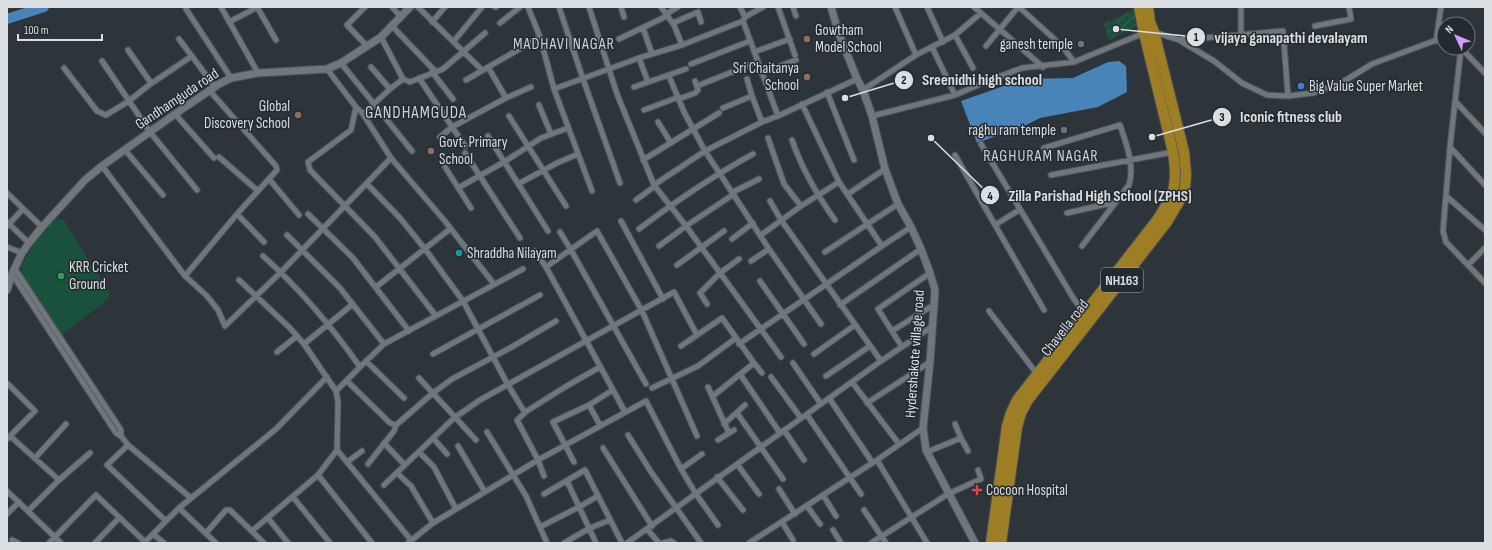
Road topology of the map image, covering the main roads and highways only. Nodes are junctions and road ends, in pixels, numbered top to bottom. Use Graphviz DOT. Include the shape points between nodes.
graph roads {
  1 [pos="1139,7"];
  2 [pos="1148,7"];
  3 [pos="1149,32"];
  4 [pos="1088,316"];
  5 [pos="990,543"];
  6 [pos="1001,543"];
  1 -- 3 [label="highway, Chavella road / NH163"];
  2 -- 3 [label="highway, Chavella road / NH163"];
  3 -- 4 [label="highway, Chavella road / NH163" via="1174,152 1176,182 1167,204"];
  3 -- 4 [label="highway, Chavella road / NH163" via="1184,152 1185,188 1167,222"];
  4 -- 5 [label="highway, Chavella road / NH163" via="1037,374 1017,400 1011,413"];
  4 -- 6 [label="highway, Chavella road / NH163" via="1021,413 1016,427"];
}
